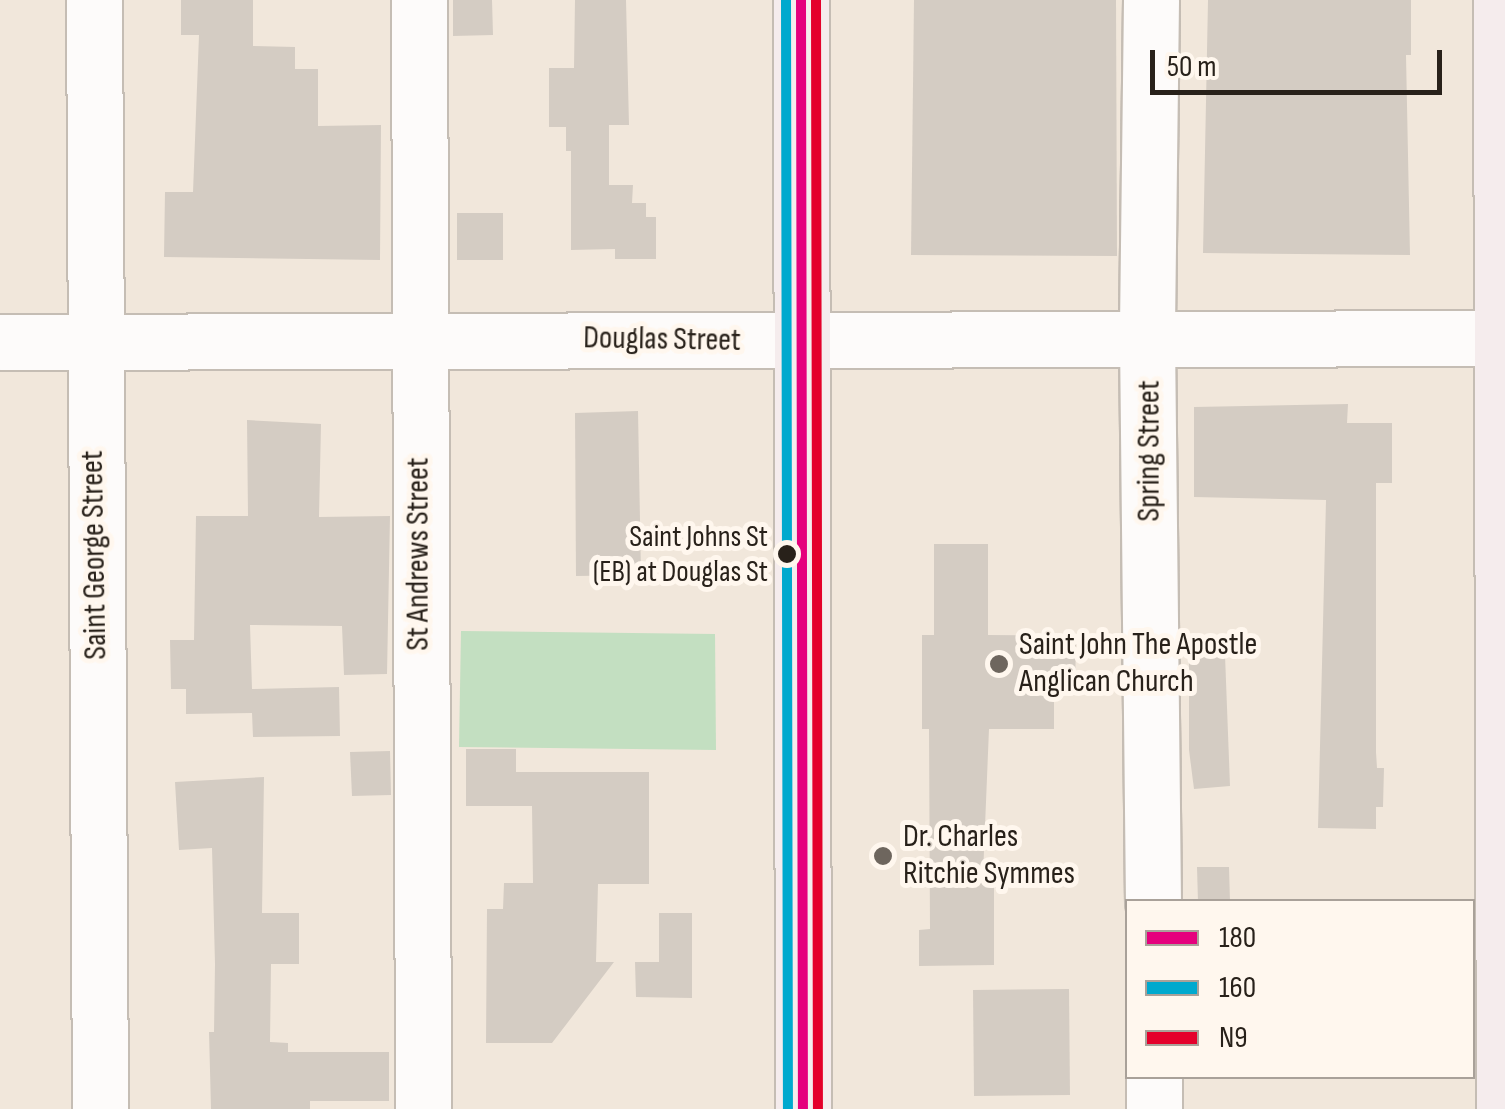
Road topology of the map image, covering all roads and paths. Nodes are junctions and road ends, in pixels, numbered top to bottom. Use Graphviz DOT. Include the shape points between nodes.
graph roads {
  1 [pos="94,0"];
  2 [pos="419,0"];
  3 [pos="800,0"];
  4 [pos="1151,0"];
  5 [pos="1501,0"];
  6 [pos="420,338"];
  7 [pos="1148,338"];
  8 [pos="1504,338"];
  9 [pos="0,342"];
  10 [pos="93,342"];
  11 [pos="800,342"];
  12 [pos="1153,899"];
  13 [pos="1154,1079"];
  14 [pos="100,1109"];
  15 [pos="423,1109"];
  16 [pos="803,1109"];
  17 [pos="1154,1109"];
  18 [pos="1504,1109"];
  1 -- 10 [label="street, Saint George Street"];
  2 -- 6 [label="street, St Andrews Street"];
  3 -- 11 [label="main road"];
  4 -- 7 [label="street, Spring Street"];
  5 -- 8 [label="main road"];
  6 -- 10 [label="street, Douglas Street"];
  6 -- 11 [label="street, Douglas Street"];
  6 -- 15 [label="street, St Andrews Street"];
  7 -- 8 [label="street, Douglas Street"];
  7 -- 11 [label="street, Douglas Street"];
  7 -- 12 [label="street, Spring Street"];
  8 -- 18 [label="main road"];
  9 -- 10 [label="street, Douglas Street"];
  10 -- 14 [label="street, Saint George Street"];
  11 -- 16 [label="main road"];
  13 -- 17 [label="street"];
}
